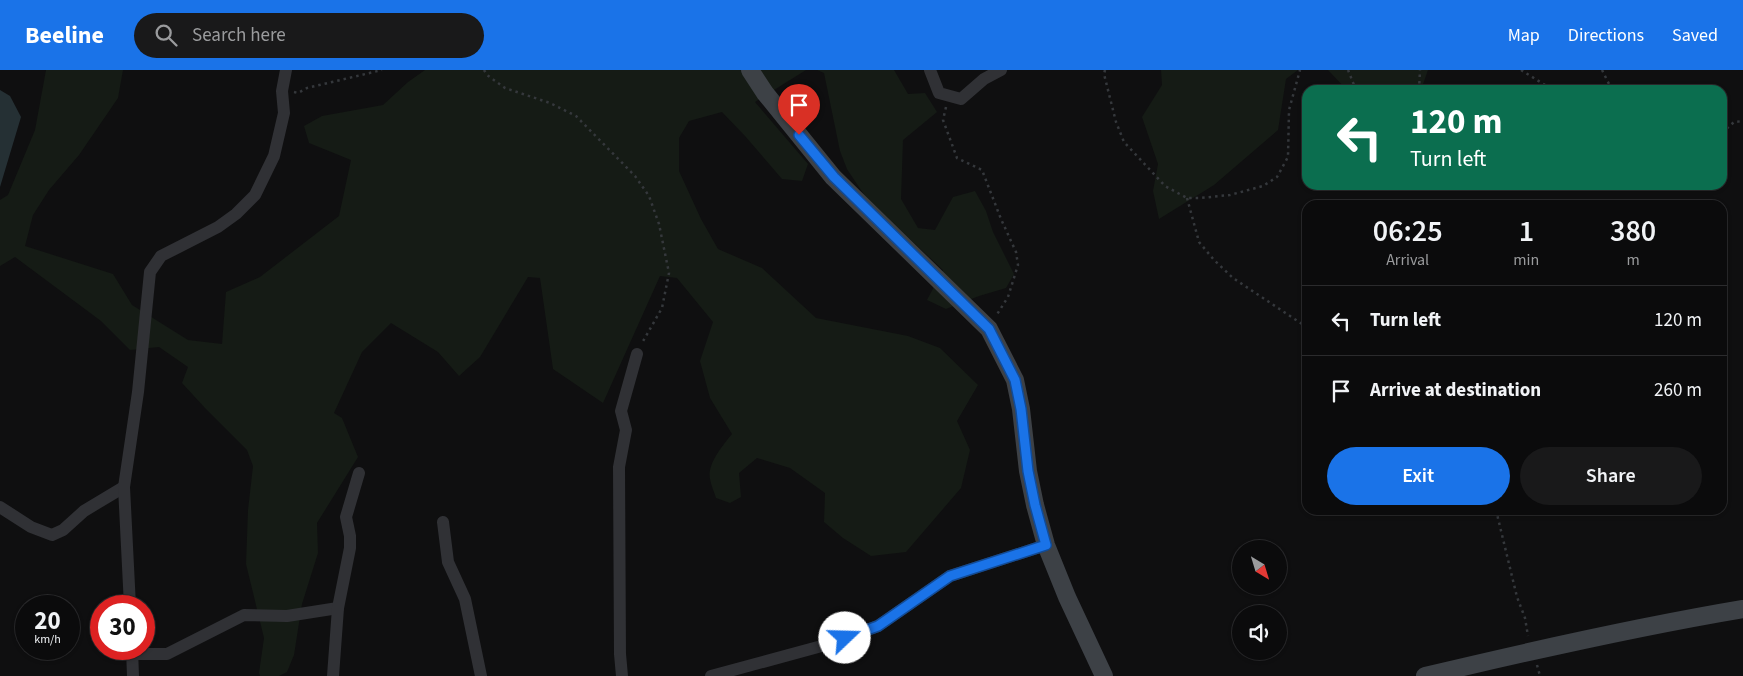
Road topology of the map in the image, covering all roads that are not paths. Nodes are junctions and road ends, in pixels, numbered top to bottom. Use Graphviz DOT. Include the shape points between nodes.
graph roads {
  1 [pos="286,70"];
  2 [pos="750,70"];
  3 [pos="930,70"];
  4 [pos="1002,70"];
  5 [pos="637,354"];
  6 [pos="358,473"];
  7 [pos="124,487"];
  8 [pos="1,511"];
  9 [pos="443,522"];
  10 [pos="1046,545"];
  11 [pos="129,595"];
  12 [pos="338,608"];
  13 [pos="1743,608"];
  14 [pos="155,653"];
  15 [pos="132,660"];
  16 [pos="133,676"];
  17 [pos="333,676"];
  18 [pos="481,676"];
  19 [pos="622,676"];
  20 [pos="711,676"];
  21 [pos="1104,676"];
  22 [pos="1425,676"];
  1 -- 7 [label="street" via="282,91 284,113 274,156 255,195 218,227 161,256 150,272"];
  2 -- 10 [label="street" via="834,177 989,329 1015,380 1028,471"];
  3 -- 4 [label="street" via="939,93 961,99 984,79"];
  5 -- 19 [label="street" via="621,411 626,430 619,467"];
  6 -- 12 [label="street" via="346,517 350,548"];
  7 -- 8 [label="street" via="52,535"];
  7 -- 11 [label="street"];
  9 -- 18 [label="street" via="448,562 465,599"];
  10 -- 20 [label="street" via="950,576 878,626 829,644"];
  10 -- 21 [label="street"];
  12 -- 14 [label="street" via="287,616 244,615 167,654"];
  12 -- 17 [label="street"];
  13 -- 22 [label="street" via="1531,650"];
  15 -- 16 [label="street"];
}
